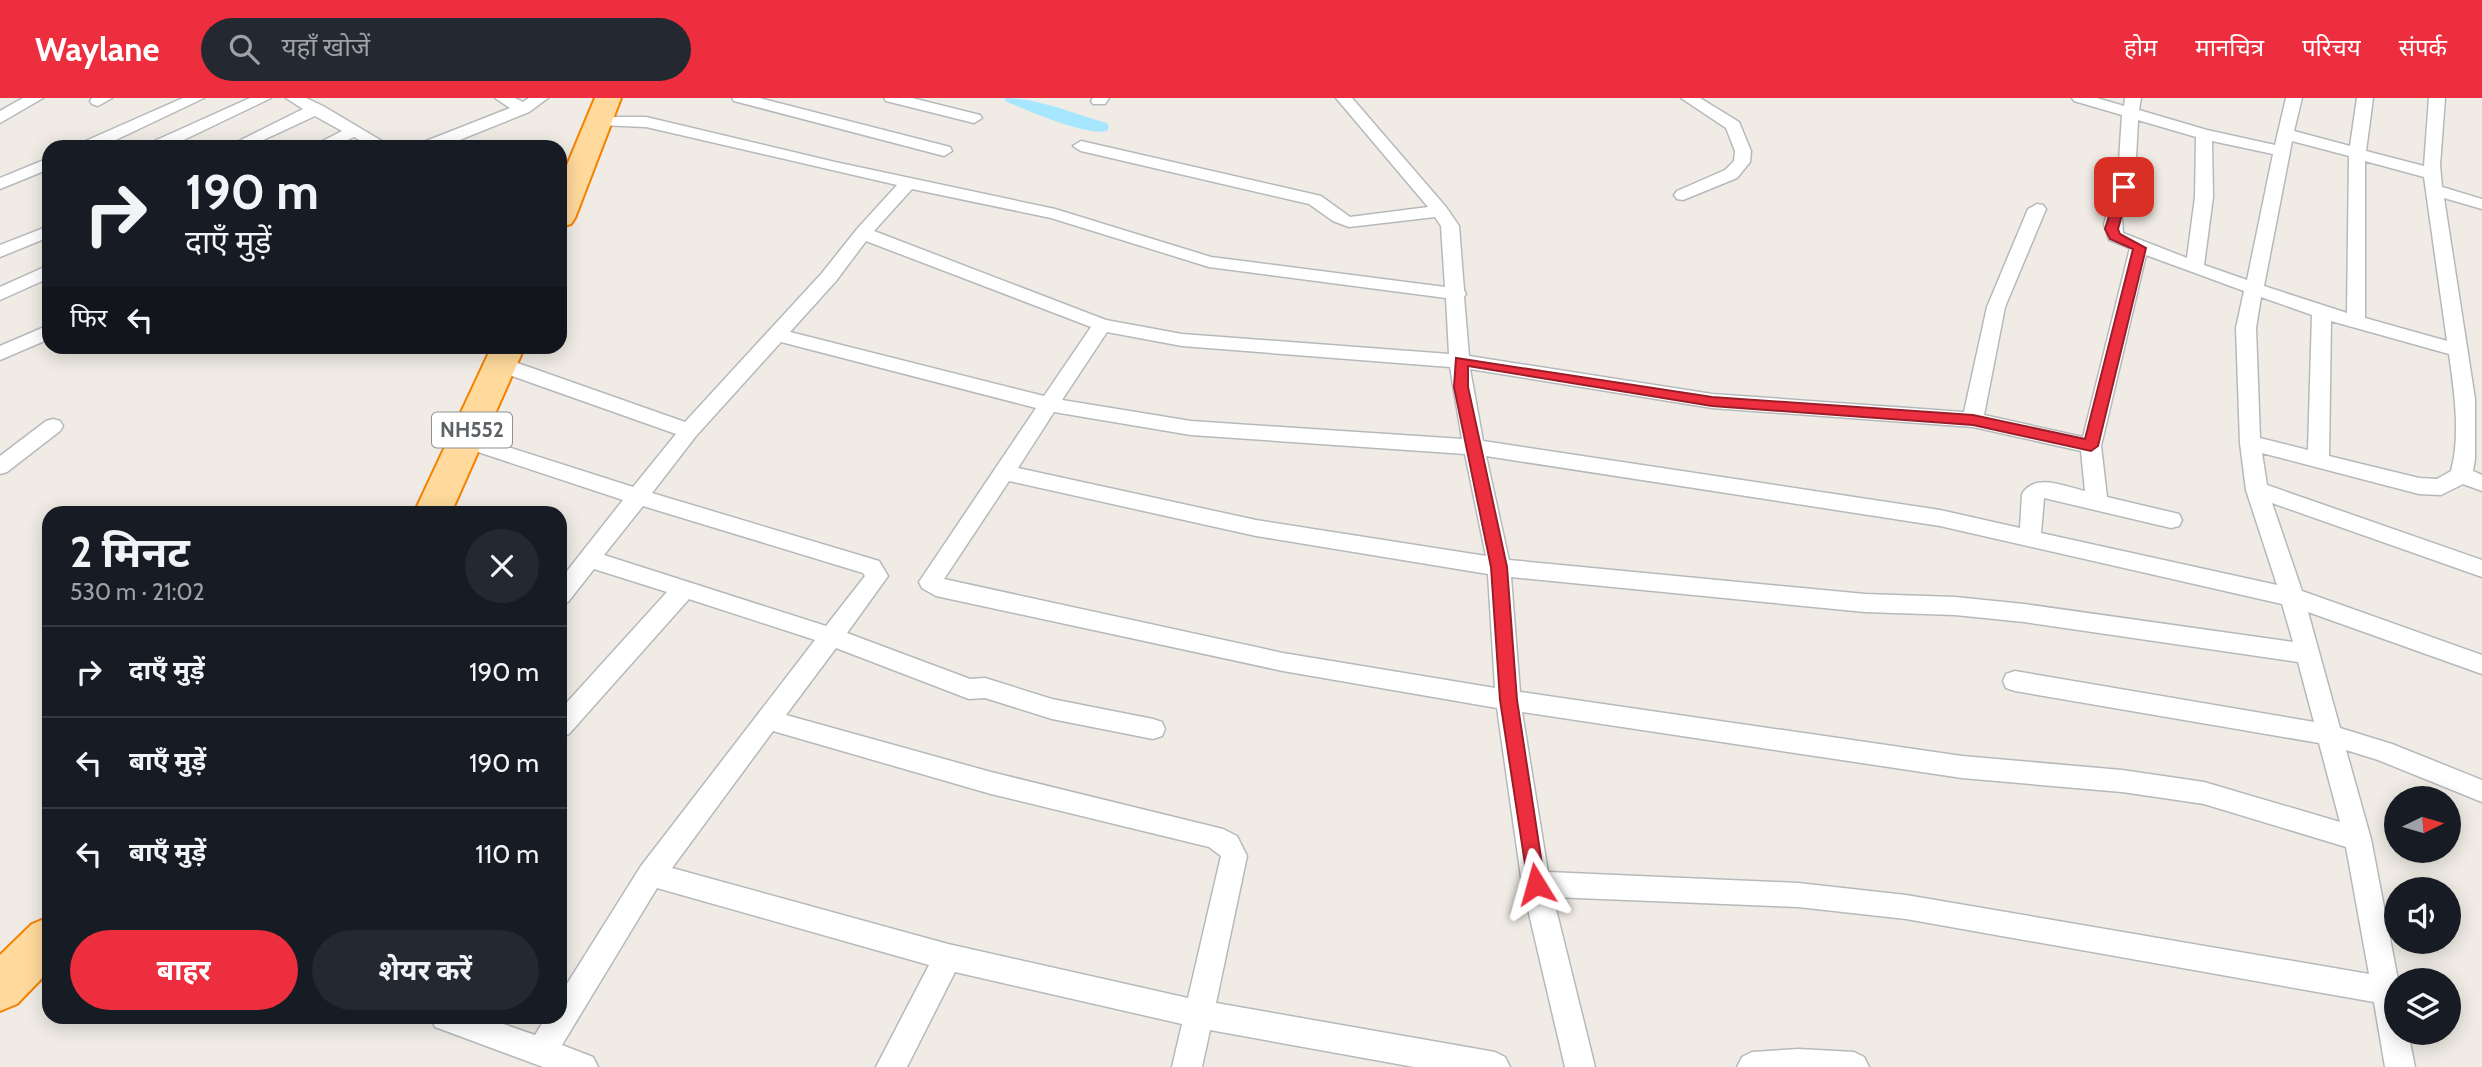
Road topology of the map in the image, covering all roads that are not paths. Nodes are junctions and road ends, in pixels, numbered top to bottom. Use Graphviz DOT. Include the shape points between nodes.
graph roads {
  1 [pos="35,98"];
  2 [pos="196,98"];
  3 [pos="263,98"];
  4 [pos="293,98"];
  5 [pos="503,98"];
  6 [pos="540,98"];
  7 [pos="740,98"];
  8 [pos="892,98"];
  9 [pos="1327,98"];
  10 [pos="1689,98"];
  11 [pos="2080,98"];
  12 [pos="2294,98"];
  13 [pos="2365,98"];
  14 [pos="2437,98"];
  15 [pos="1344,100"];
  16 [pos="2132,106"];
  17 [pos="317,109"];
  18 [pos="523,109"];
  19 [pos="603,109"];
  20 [pos="0,118"];
  21 [pos="974,118"];
  22 [pos="354,131"];
  23 [pos="1375,133"];
  24 [pos="2204,134"];
  25 [pos="102,140"];
  26 [pos="171,140"];
  27 [pos="250,140"];
  28 [pos="334,140"];
  29 [pos="371,140"];
  30 [pos="445,140"];
  31 [pos="2283,143"];
  32 [pos="1081,146"];
  33 [pos="944,151"];
  34 [pos="2359,154"];
  35 [pos="42,166"];
  36 [pos="2433,182"];
  37 [pos="908,183"];
  38 [pos="0,184"];
  39 [pos="1683,195"];
  40 [pos="567,200"];
  41 [pos="2482,204"];
  42 [pos="2037,209"];
  43 [pos="1440,211"];
  44 [pos="863,233"];
  45 [pos="42,234"];
  46 [pos="2139,248"];
  47 [pos="0,252"];
  48 [pos="2195,268"];
  49 [pos="42,274"];
  50 [pos="2254,288"];
  51 [pos="0,294"];
  52 [pos="1457,294"];
  53 [pos="2322,312"];
  54 [pos="2356,321"];
  55 [pos="1102,325"];
  56 [pos="42,334"];
  57 [pos="778,335"];
  58 [pos="2458,349"];
  59 [pos="0,354"];
  60 [pos="505,356"];
  61 [pos="1461,361"];
  62 [pos="2474,402"];
  63 [pos="1048,404"];
  64 [pos="1973,420"];
  65 [pos="53,426"];
  66 [pos="689,431"];
  67 [pos="467,441"];
  68 [pos="2250,443"];
  69 [pos="2091,446"];
  70 [pos="1474,447"];
  71 [pos="2318,462"];
  72 [pos="0,467"];
  73 [pos="1006,473"];
  74 [pos="2472,479"];
  75 [pos="2257,490"];
  76 [pos="640,498"];
  77 [pos="2097,502"];
  78 [pos="435,506"];
  79 [pos="2171,520"];
  80 [pos="2030,539"];
  81 [pos="590,559"];
  82 [pos="1499,567"];
  83 [pos="2482,569"];
  84 [pos="567,587"];
  85 [pos="685,589"];
  86 [pos="2292,597"];
  87 [pos="833,637"];
  88 [pos="2308,654"];
  89 [pos="2482,665"];
  90 [pos="2015,681"];
  91 [pos="1508,700"];
  92 [pos="567,719"];
  93 [pos="769,720"];
  94 [pos="1153,729"];
  95 [pos="2330,736"];
  96 [pos="2482,791"];
  97 [pos="2358,839"];
  98 [pos="650,874"];
  99 [pos="1536,884"];
  100 [pos="42,946"];
  101 [pos="948,957"];
  102 [pos="2384,980"];
  103 [pos="0,988"];
  104 [pos="2384,991"];
  105 [pos="567,1010"];
  106 [pos="1197,1014"];
  107 [pos="463,1024"];
  108 [pos="558,1024"];
  109 [pos="2396,1045"];
  110 [pos="541,1052"];
  111 [pos="583,1067"];
  112 [pos="891,1067"];
  113 [pos="1187,1067"];
  114 [pos="1495,1067"];
  115 [pos="1580,1067"];
  116 [pos="1752,1067"];
  117 [pos="1854,1067"];
  118 [pos="2400,1067"];
  1 -- 20 [label="street"];
  2 -- 25 [label="street"];
  3 -- 26 [label="street"];
  4 -- 17 [label="street"];
  5 -- 18 [label="street"];
  6 -- 18 [label="street"];
  7 -- 33 [label="street"];
  8 -- 21 [label="street"];
  9 -- 15 [label="street"];
  10 -- 39 [label="street" via="1733,125 1742,162 1731,174"];
  11 -- 16 [label="street"];
  12 -- 31 [label="street"];
  13 -- 34 [label="street"];
  14 -- 36 [label="street"];
  15 -- 23 [label="street"];
  16 -- 24 [label="street"];
  16 -- 46 [label="street" via="2124,187 2112,229 2115,236"];
  17 -- 22 [label="street"];
  17 -- 27 [label="street"];
  18 -- 30 [label="street"];
  19 -- 37 [label="street"];
  19 -- 40 [label="highway"];
  22 -- 28 [label="street"];
  22 -- 29 [label="street"];
  23 -- 43 [label="street"];
  24 -- 31 [label="street"];
  24 -- 48 [label="street" via="2204,197"];
  31 -- 34 [label="street"];
  31 -- 50 [label="street"];
  32 -- 43 [label="street" via="1315,200 1349,222"];
  34 -- 36 [label="street"];
  34 -- 54 [label="street"];
  35 -- 38 [label="street"];
  36 -- 41 [label="street"];
  36 -- 58 [label="street"];
  37 -- 44 [label="street"];
  37 -- 52 [label="street" via="1055,214 1209,262"];
  42 -- 64 [label="street" via="1996,307"];
  43 -- 52 [label="street" via="1450,226"];
  44 -- 55 [label="street"];
  44 -- 57 [label="street"];
  45 -- 47 [label="street"];
  46 -- 48 [label="street"];
  46 -- 69 [label="street"];
  48 -- 50 [label="street"];
  49 -- 51 [label="street"];
  50 -- 53 [label="street"];
  50 -- 68 [label="street" via="2246,328"];
  52 -- 61 [label="street"];
  53 -- 54 [label="street"];
  53 -- 71 [label="street"];
  54 -- 58 [label="street"];
  55 -- 61 [label="street" via="1182,340"];
  55 -- 63 [label="street"];
  56 -- 59 [label="street"];
  57 -- 63 [label="street"];
  57 -- 66 [label="street"];
  58 -- 62 [label="street"];
  60 -- 66 [label="street"];
  60 -- 67 [label="highway, NH552"];
  61 -- 64 [label="street" via="1712,401"];
  61 -- 70 [label="street" via="1461,387"];
  62 -- 74 [label="street" via="2465,459"];
  63 -- 70 [label="street" via="1191,428"];
  63 -- 73 [label="street"];
  64 -- 69 [label="street"];
  65 -- 72 [label="street"];
  66 -- 76 [label="street"];
  67 -- 76 [label="street"];
  67 -- 78 [label="highway, NH552"];
  68 -- 71 [label="street"];
  68 -- 75 [label="street"];
  69 -- 77 [label="street"];
  70 -- 80 [label="street" via="1940,518"];
  70 -- 82 [label="street"];
  71 -- 74 [label="street" via="2419,486 2441,487"];
  73 -- 82 [label="street" via="1255,527"];
  73 -- 91 [label="street" via="930,582 944,590 1283,662"];
  75 -- 83 [label="street"];
  75 -- 86 [label="street"];
  76 -- 81 [label="street"];
  76 -- 87 [label="street" via="876,571 873,585"];
  77 -- 79 [label="street"];
  77 -- 80 [label="street" via="2040,490 2033,495"];
  80 -- 86 [label="street"];
  81 -- 84 [label="street"];
  81 -- 85 [label="street"];
  82 -- 88 [label="street" via="1865,603 2024,613"];
  82 -- 91 [label="street"];
  85 -- 87 [label="street"];
  85 -- 92 [label="street"];
  86 -- 88 [label="street"];
  86 -- 89 [label="street"];
  87 -- 93 [label="street"];
  87 -- 94 [label="street" via="969,689 985,688 1052,709"];
  88 -- 95 [label="street"];
  90 -- 95 [label="street"];
  91 -- 97 [label="street" via="1962,766 2204,793"];
  91 -- 99 [label="street"];
  93 -- 98 [label="street"];
  93 -- 106 [label="street" via="1228,844 1234,856"];
  95 -- 96 [label="street" via="2383,751"];
  95 -- 97 [label="street"];
  97 -- 102 [label="street"];
  98 -- 101 [label="street"];
  98 -- 105 [label="street"];
  99 -- 104 [label="street" via="1798,895 1906,907"];
  99 -- 115 [label="street"];
  100 -- 103 [label="highway"];
  101 -- 106 [label="street"];
  101 -- 112 [label="street"];
  106 -- 113 [label="street"];
  106 -- 114 [label="street"];
  107 -- 110 [label="street"];
  108 -- 110 [label="street"];
  109 -- 118 [label="street"];
  110 -- 111 [label="street"];
  116 -- 117 [label="street"];
}
